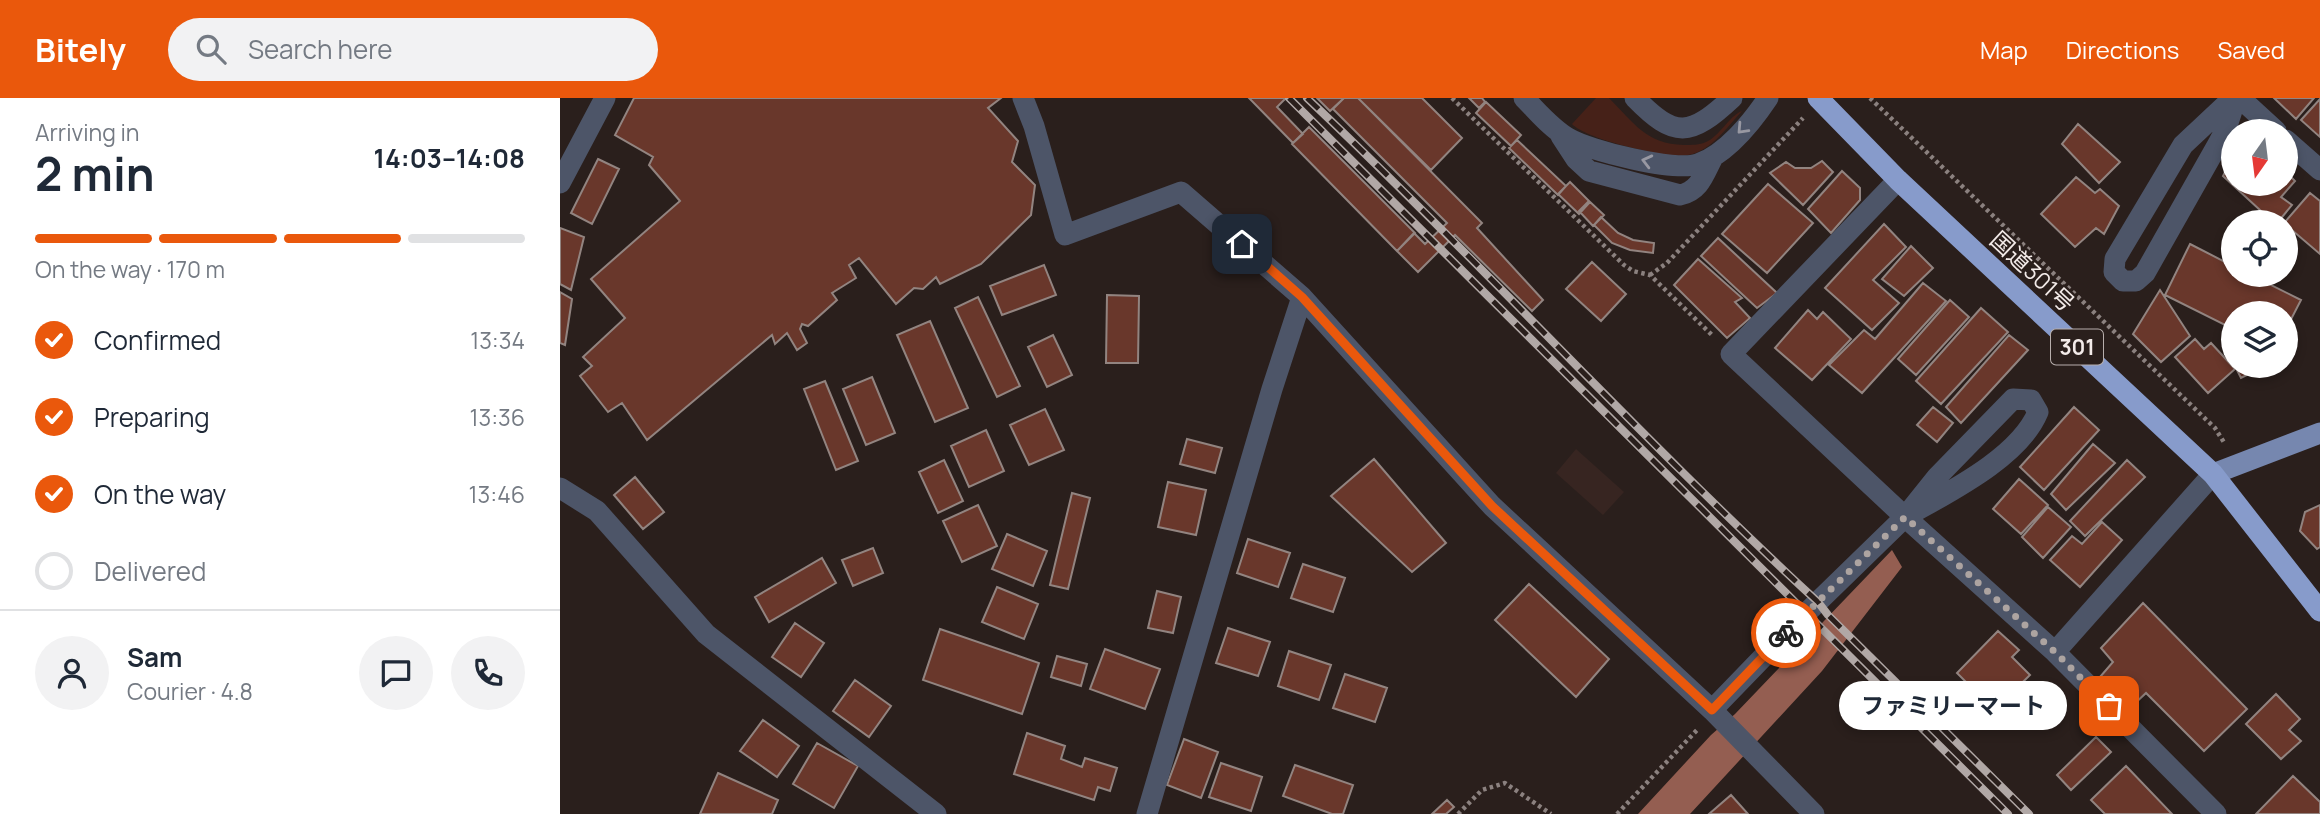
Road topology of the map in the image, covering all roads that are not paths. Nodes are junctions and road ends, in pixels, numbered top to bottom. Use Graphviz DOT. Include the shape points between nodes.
graph roads {
  1 [pos="605,98"];
  2 [pos="1023,98"];
  3 [pos="1524,98"];
  4 [pos="1634,98"];
  5 [pos="1732,98"];
  6 [pos="1768,98"];
  7 [pos="2236,98"];
  8 [pos="1819,99"];
  9 [pos="2261,119"];
  10 [pos="1558,131"];
  11 [pos="2298,151"];
  12 [pos="1713,157"];
  13 [pos="2320,170"];
  14 [pos="1898,180"];
  15 [pos="560,183"];
  16 [pos="1302,297"];
  17 [pos="2320,433"];
  18 [pos="2213,474"];
  19 [pos="560,488"];
  20 [pos="1905,517"];
  21 [pos="2320,611"];
  22 [pos="2055,652"];
  23 [pos="1712,710"];
  24 [pos="936,814"];
  25 [pos="1147,814"];
  26 [pos="1814,814"];
  27 [pos="2216,814"];
  1 -- 15 [label="street"];
  2 -- 16 [label="street" via="1065,234 1181,192"];
  3 -- 10 [label="street"];
  4 -- 5 [label="street" via="1672,128 1706,121"];
  6 -- 12 [label="street, one-way"];
  7 -- 7 [label="street" via="2218,144 2145,273 2136,281 2123,281 2114,272 2115,259 2169,167 2183,145"];
  7 -- 9 [label="street"];
  8 -- 14 [label="highway, 国道301号 / 301"];
  12 -- 10 [label="street, one-way" via="1690,166 1660,165 1585,145"];
  10 -- 12 [label="street" via="1592,173 1680,195 1698,186"];
  11 -- 13 [label="street"];
  14 -- 18 [label="highway, 国道301号 / 301"];
  14 -- 20 [label="street" via="1731,354"];
  16 -- 23 [label="street" via="1492,506"];
  16 -- 25 [label="street"];
  17 -- 18 [label="main road"];
  18 -- 21 [label="highway, 国道301号 / 301"];
  18 -- 22 [label="street"];
  19 -- 24 [label="street" via="597,511 706,634"];
  20 -- 20 [label="street" via="2012,399 2031,400 2038,412 2032,425 1989,468"];
  20 -- 22 [label="street"];
  20 -- 23 [label="street"];
  22 -- 27 [label="street"];
  23 -- 26 [label="street"];
}
